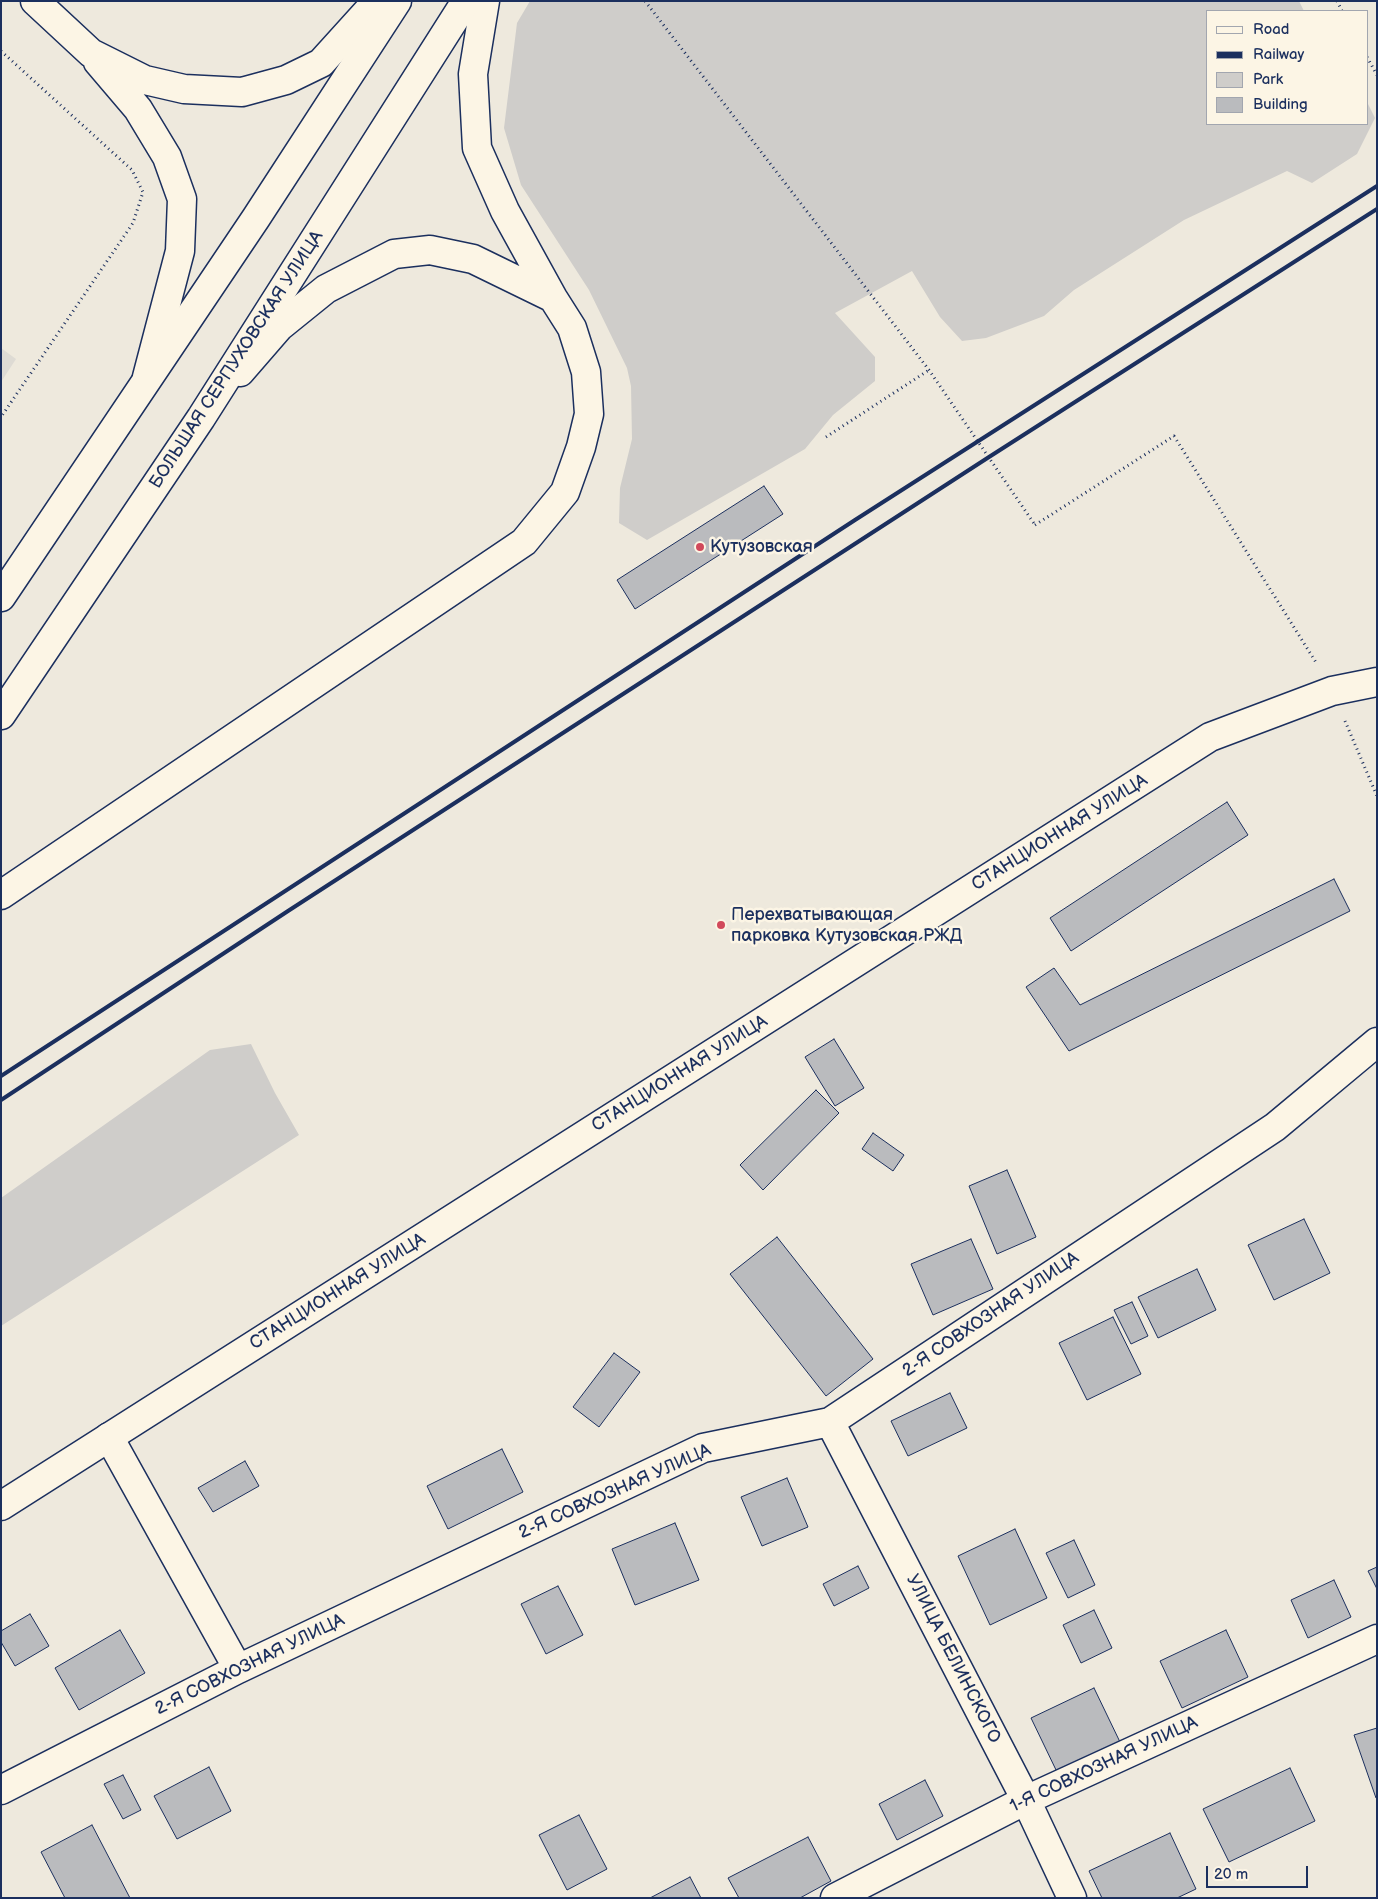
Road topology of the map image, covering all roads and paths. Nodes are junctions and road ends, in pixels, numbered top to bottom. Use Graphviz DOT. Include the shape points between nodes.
graph roads {
  1 [pos="35,1"];
  2 [pos="377,1"];
  3 [pos="397,1"];
  4 [pos="466,1"];
  5 [pos="485,1"];
  6 [pos="645,1"];
  7 [pos="1,52"];
  8 [pos="91,53"];
  9 [pos="1368,59"];
  10 [pos="1377,75"];
  11 [pos="553,298"];
  12 [pos="929,370"];
  13 [pos="145,384"];
  14 [pos="1,417"];
  15 [pos="201,418"];
  16 [pos="826,438"];
  17 [pos="1,597"];
  18 [pos="1377,682"];
  19 [pos="1332,691"];
  20 [pos="1,714"];
  21 [pos="1377,796"];
  22 [pos="1,895"];
  23 [pos="1377,1042"];
  24 [pos="830,1422"];
  25 [pos="109,1437"];
  26 [pos="1,1506"];
  27 [pos="1377,1639"];
  28 [pos="238,1669"];
  29 [pos="1,1790"];
  30 [pos="1026,1800"];
  31 [pos="835,1898"];
  32 [pos="1072,1898"];
  1 -- 8 [label="street"];
  2 -- 8 [label="street" via="321,63 286,80 242,92 184,89 145,80"];
  3 -- 13 [label="street"];
  4 -- 15 [label="street, БОЛЬШАЯ СЕРПУХОВСКАЯ УЛИЦА"];
  5 -- 11 [label="street" via="473,74 477,148 505,211"];
  6 -- 12 [label="path, bridge"];
  7 -- 14 [label="path" via="132,170 143,192 133,223"];
  8 -- 13 [label="street" via="138,109 167,157 182,199 180,251"];
  9 -- 10 [label="path"];
  11 -- 15 [label="street" via="473,259 430,250 394,254 326,289 279,327"];
  11 -- 22 [label="street" via="572,328 586,372 589,414 565,492 524,542"];
  12 -- 16 [label="path"];
  12 -- 19 [label="path, bridge" via="1035,526 1174,436 1306,643"];
  13 -- 17 [label="street"];
  15 -- 20 [label="street, БОЛЬШАЯ СЕРПУХОВСКАЯ УЛИЦА"];
  18 -- 19 [label="street, СТАНЦИОННАЯ УЛИЦА"];
  19 -- 21 [label="path"];
  19 -- 25 [label="street, СТАНЦИОННАЯ УЛИЦА" via="1210,737"];
  23 -- 24 [label="street, 2-Я СОВХОЗНАЯ УЛИЦА" via="1275,1127"];
  24 -- 28 [label="street, 2-Я СОВХОЗНАЯ УЛИЦА" via="703,1448"];
  24 -- 30 [label="street, УЛИЦА БЕЛИНСКОГО"];
  25 -- 26 [label="street, СТАНЦИОННАЯ УЛИЦА"];
  25 -- 28 [label="street"];
  27 -- 30 [label="street, 1-Я СОВХОЗНАЯ УЛИЦА"];
  28 -- 29 [label="street, 2-Я СОВХОЗНАЯ УЛИЦА"];
  30 -- 31 [label="street, 1-Я СОВХОЗНАЯ УЛИЦА"];
  30 -- 32 [label="street, УЛИЦА БЕЛИНСКОГО"];
}
